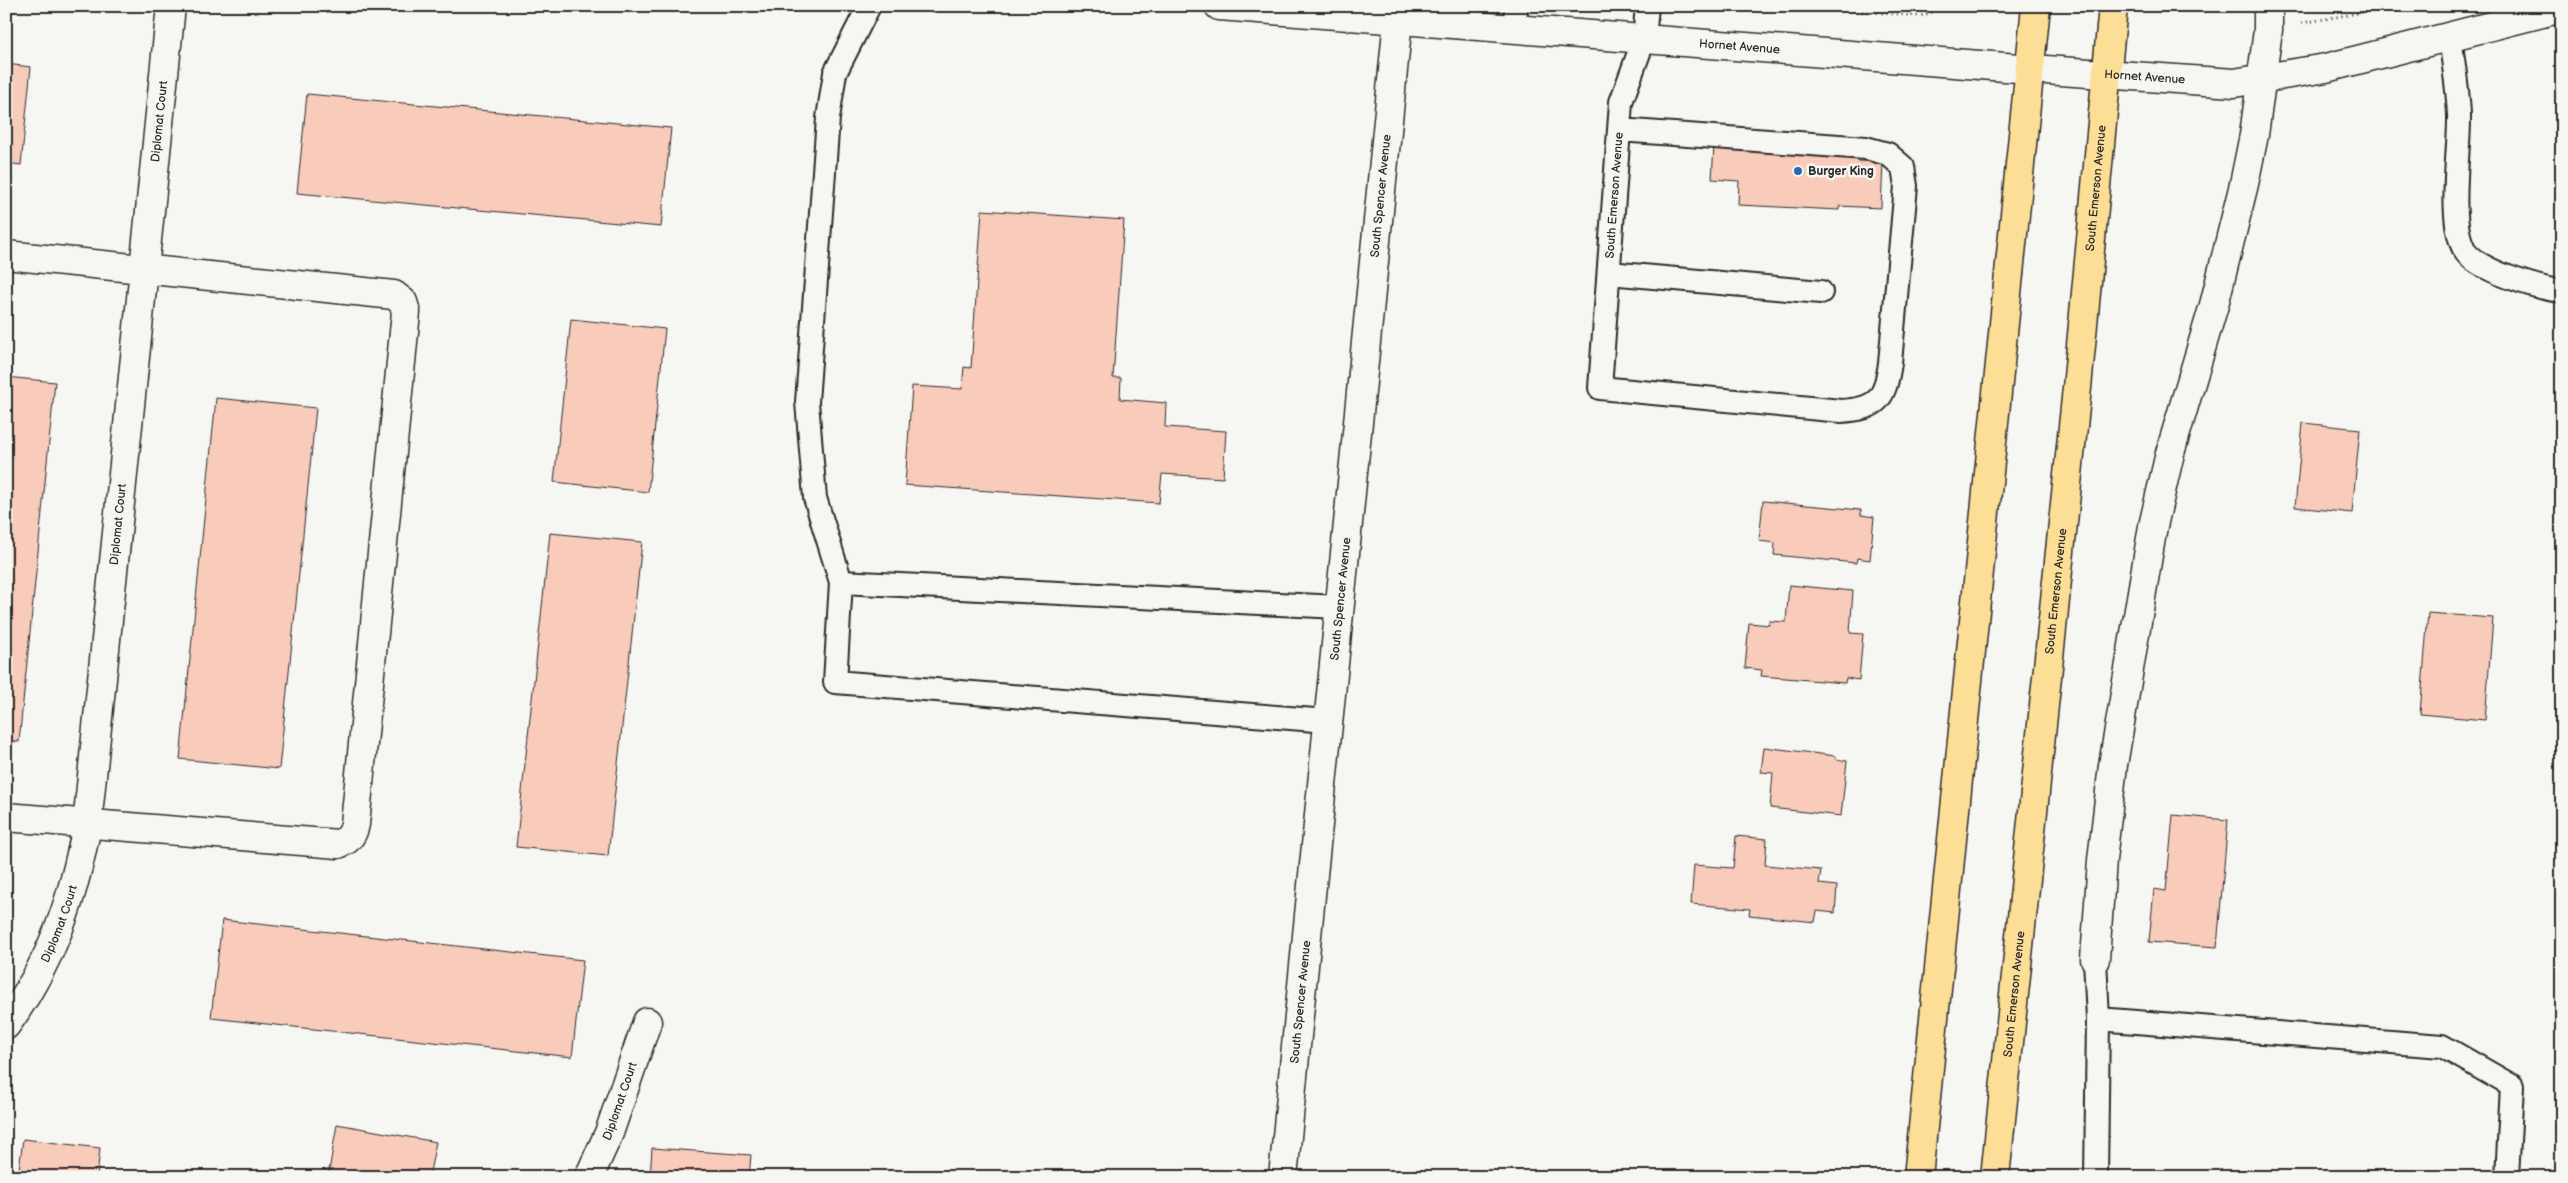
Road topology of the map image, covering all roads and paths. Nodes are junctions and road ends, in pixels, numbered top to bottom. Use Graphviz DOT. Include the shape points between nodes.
graph roads {
  1 [pos="171,6"];
  2 [pos="869,6"];
  3 [pos="1219,6"];
  4 [pos="1647,6"];
  5 [pos="1797,6"];
  6 [pos="1951,6"];
  7 [pos="2036,6"];
  8 [pos="2113,6"];
  9 [pos="2398,6"];
  10 [pos="2562,8"];
  11 [pos="1515,18"];
  12 [pos="2268,18"];
  13 [pos="1398,20"];
  14 [pos="2450,36"];
  15 [pos="1644,39"];
  16 [pos="2031,68"];
  17 [pos="2107,74"];
  18 [pos="2261,78"];
  19 [pos="1619,130"];
  20 [pos="6,255"];
  21 [pos="144,269"];
  22 [pos="1609,273"];
  23 [pos="2562,291"];
  24 [pos="1821,292"];
  25 [pos="841,582"];
  26 [pos="1340,607"];
  27 [pos="1328,721"];
  28 [pos="6,817"];
  29 [pos="87,824"];
  30 [pos="2095,960"];
  31 [pos="2098,1019"];
  32 [pos="647,1022"];
  33 [pos="6,1025"];
  34 [pos="589,1177"];
  35 [pos="1282,1177"];
  36 [pos="1918,1177"];
  37 [pos="1994,1177"];
  38 [pos="2096,1177"];
  39 [pos="2507,1177"];
  1 -- 21 [label="street, Diplomat Court"];
  2 -- 25 [label="lane" via="835,73 828,118 807,402 815,498"];
  3 -- 13 [label="street, Hornet Avenue"];
  4 -- 15 [label="lane, South Emerson Avenue"];
  5 -- 6 [label="path" via="1920,16"];
  7 -- 16 [label="main road"];
  8 -- 17 [label="main road, South Emerson Avenue"];
  9 -- 12 [label="path"];
  10 -- 14 [label="street, Hornet Avenue"];
  11 -- 13 [label="street, Hornet Avenue"];
  11 -- 15 [label="street, Hornet Avenue"];
  12 -- 18 [label="street"];
  13 -- 26 [label="street, South Spencer Avenue"];
  14 -- 18 [label="street, Hornet Avenue" via="2326,68"];
  14 -- 23 [label="lane" via="2458,115 2456,219 2466,252 2490,270 2548,290"];
  15 -- 16 [label="street, Hornet Avenue"];
  15 -- 19 [label="lane, South Emerson Avenue" via="1621,102"];
  16 -- 17 [label="street, Hornet Avenue"];
  16 -- 36 [label="main road"];
  17 -- 18 [label="street, Hornet Avenue" via="2204,83 2234,83"];
  17 -- 37 [label="main road, South Emerson Avenue"];
  18 -- 30 [label="street" via="2244,184 2153,526 2113,765"];
  19 -- 22 [label="lane, South Emerson Avenue"];
  19 -- 22 [label="lane, South Emerson Avenue" via="1866,148 1888,154 1903,167 1906,186 1887,386 1878,401 1861,410 1841,411 1600,388"];
  20 -- 21 [label="street"];
  21 -- 29 [label="street, Diplomat Court"];
  21 -- 29 [label="street" via="394,295 403,302 406,312 355,824 345,842 338,844"];
  22 -- 24 [label="lane"];
  25 -- 26 [label="lane"];
  25 -- 27 [label="lane" via="835,682"];
  26 -- 27 [label="street, South Spencer Avenue"];
  27 -- 35 [label="street, South Spencer Avenue"];
  28 -- 29 [label="street"];
  29 -- 33 [label="street, Diplomat Court" via="74,886 56,940 36,981"];
  30 -- 31 [label="lane"];
  31 -- 38 [label="lane"];
  31 -- 39 [label="lane" via="2442,1046 2512,1086"];
  32 -- 34 [label="street, Diplomat Court" via="609,1133"];
}
